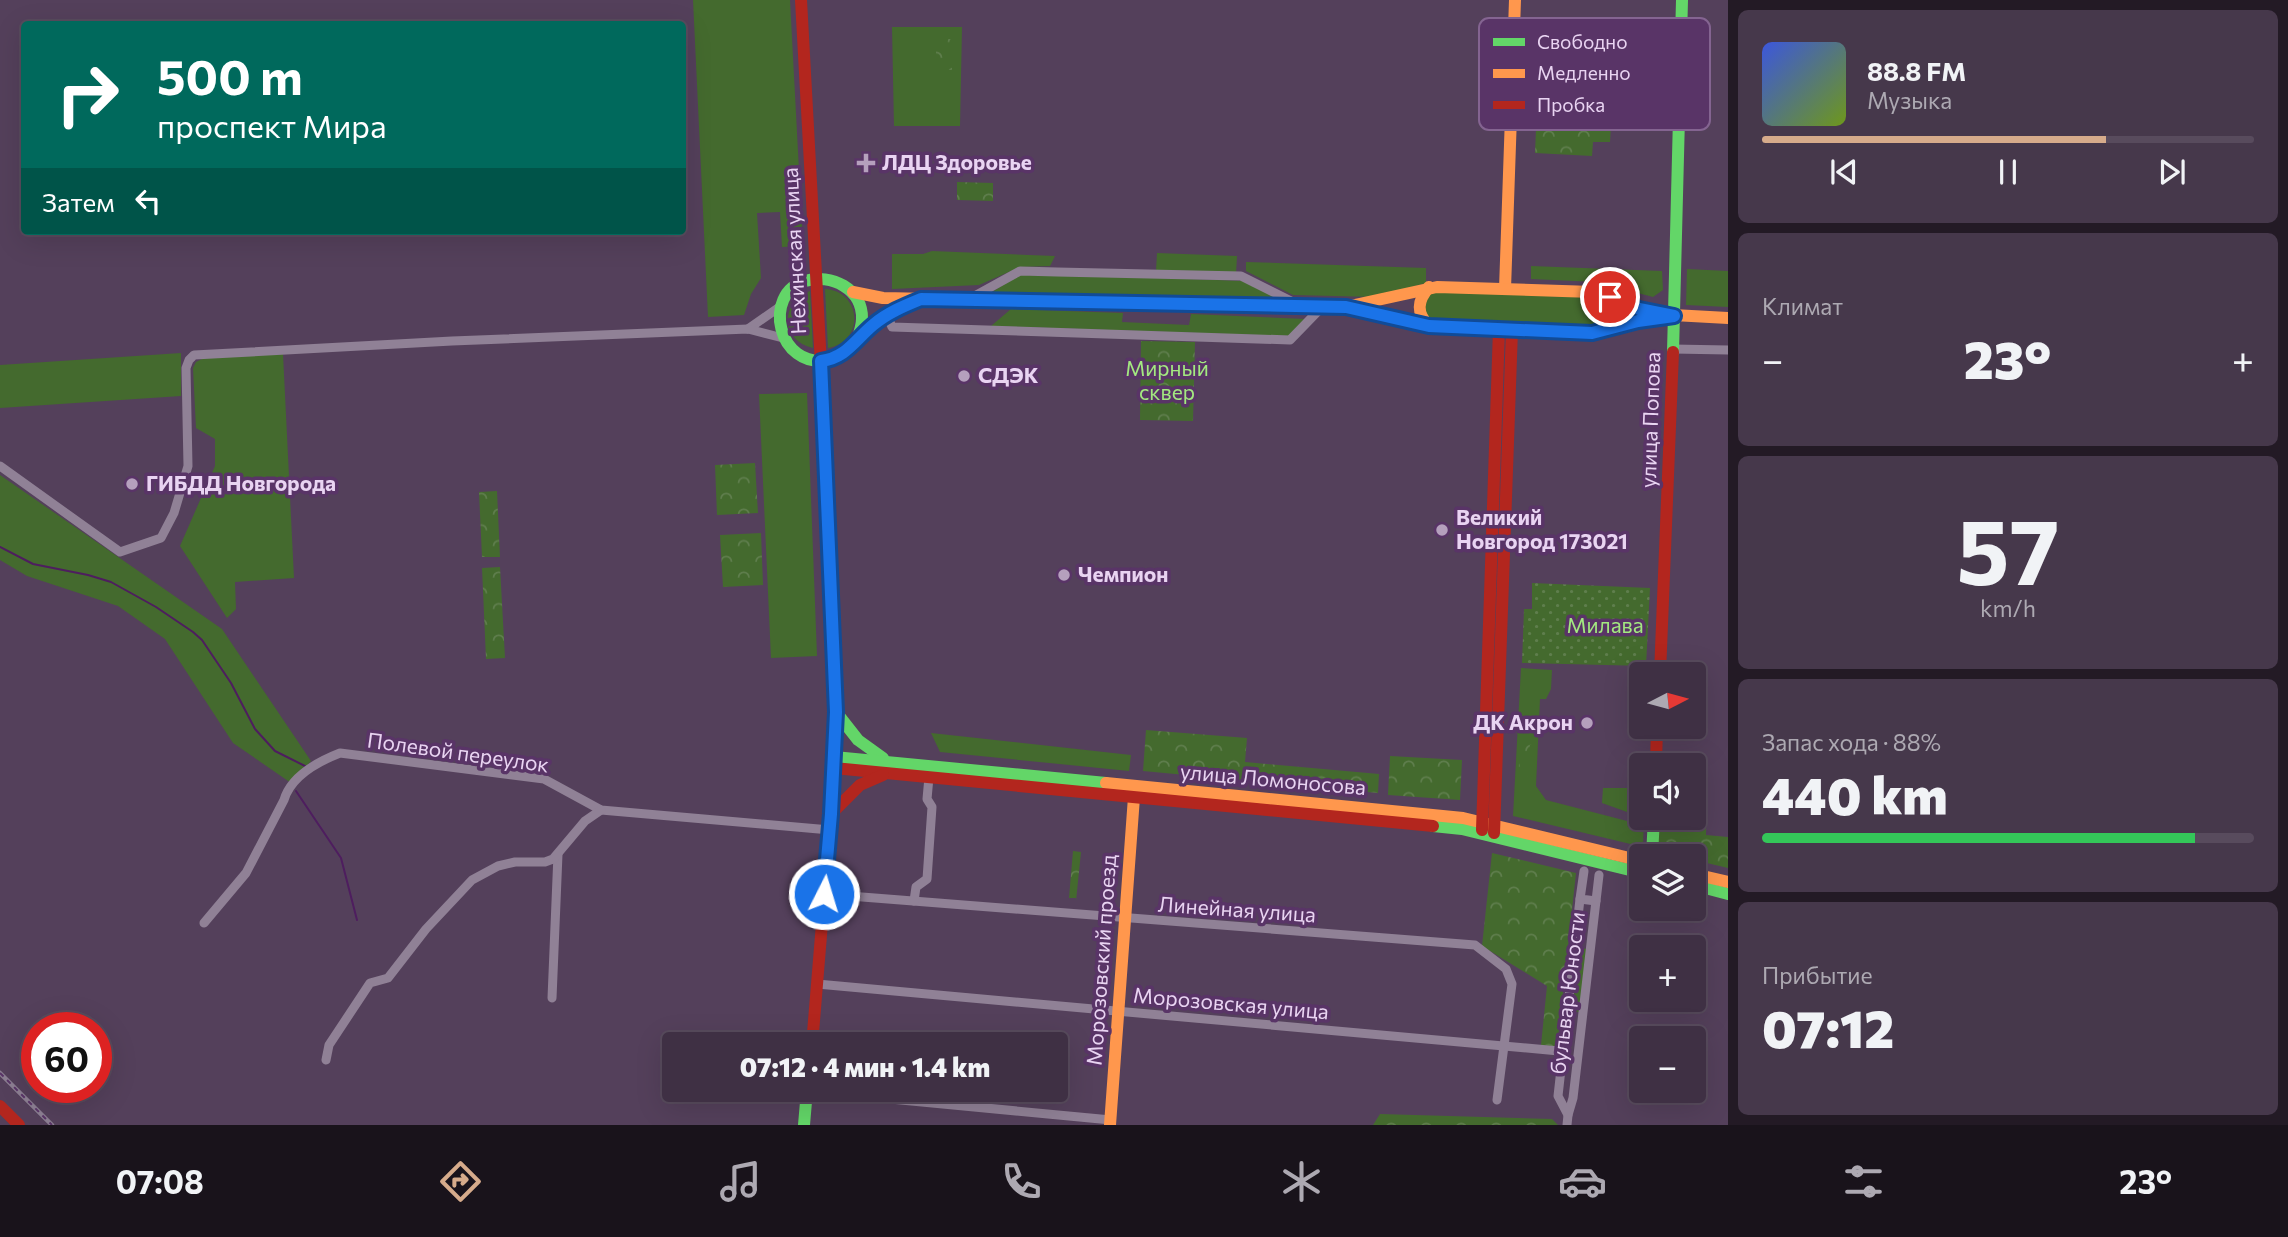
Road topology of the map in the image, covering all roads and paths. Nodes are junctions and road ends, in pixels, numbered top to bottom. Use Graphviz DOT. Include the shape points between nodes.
graph roads {
  1 [pos="801,0"];
  2 [pos="1515,0"];
  3 [pos="1682,0"];
  4 [pos="1514,18"];
  5 [pos="1682,18"];
  6 [pos="1511,130"];
  7 [pos="1679,130"];
  8 [pos="816,278"];
  9 [pos="1429,287"];
  10 [pos="1505,289"];
  11 [pos="853,292"];
  12 [pos="1598,293"];
  13 [pos="921,299"];
  14 [pos="970,299"];
  15 [pos="781,306"];
  16 [pos="1301,306"];
  17 [pos="1322,307"];
  18 [pos="1346,307"];
  19 [pos="1674,316"];
  20 [pos="1728,318"];
  21 [pos="890,321"];
  22 [pos="1429,326"];
  23 [pos="748,329"];
  24 [pos="1505,330"];
  25 [pos="1598,332"];
  26 [pos="783,338"];
  27 [pos="857,340"];
  28 [pos="1673,349"];
  29 [pos="1728,350"];
  30 [pos="821,361"];
  31 [pos="0,466"];
  32 [pos="1660,662"];
  33 [pos="836,712"];
  34 [pos="834,762"];
  35 [pos="898,768"];
  36 [pos="929,777"];
  37 [pos="1016,780"];
  38 [pos="1134,797"];
  39 [pos="601,810"];
  40 [pos="1346,811"];
  41 [pos="831,814"];
  42 [pos="1488,829"];
  43 [pos="830,830"];
  44 [pos="558,854"];
  45 [pos="1629,858"];
  46 [pos="1629,869"];
  47 [pos="1584,871"];
  48 [pos="1599,875"];
  49 [pos="1706,877"];
  50 [pos="1728,882"];
  51 [pos="1706,888"];
  52 [pos="824,894"];
  53 [pos="1728,894"];
  54 [pos="1580,899"];
  55 [pos="914,901"];
  56 [pos="1596,901"];
  57 [pos="1123,919"];
  58 [pos="204,923"];
  59 [pos="817,984"];
  60 [pos="552,998"];
  61 [pos="1119,1012"];
  62 [pos="812,1032"];
  63 [pos="1504,1045"];
  64 [pos="1559,1051"];
  65 [pos="326,1060"];
  66 [pos="1497,1100"];
  67 [pos="806,1102"];
  68 [pos="912,1102"];
  69 [pos="0,1106"];
  70 [pos="1568,1120"];
  71 [pos="1111,1123"];
  72 [pos="19,1125"];
  73 [pos="804,1125"];
  1 -- 8 [label="main road, Нехинская улица"];
  2 -- 4 [label="main road"];
  3 -- 5 [label="main road, улица Попова"];
  6 -- 10 [label="main road"];
  7 -- 19 [label="main road, улица Попова"];
  8 -- 11 [label="main road" via="836,280"];
  8 -- 15 [label="main road" via="794,287"];
  8 -- 30 [label="main road, Нехинская улица"];
  9 -- 10 [label="main road"];
  9 -- 18 [label="main road"];
  9 -- 22 [label="main road" via="1418,306"];
  10 -- 12 [label="main road"];
  11 -- 13 [label="main road"];
  11 -- 27 [label="main road" via="862,315"];
  12 -- 19 [label="main road"];
  12 -- 25 [label="main road" via="1609,315"];
  13 -- 14 [label="main road"];
  13 -- 21 [label="main road"];
  14 -- 16 [label="main road"];
  14 -- 16 [label="street" via="1020,271 1241,276"];
  15 -- 23 [label="street"];
  15 -- 26 [label="main road"];
  16 -- 17 [label="main road"];
  17 -- 18 [label="main road"];
  17 -- 21 [label="street" via="1290,340"];
  18 -- 22 [label="main road"];
  19 -- 20 [label="main road"];
  19 -- 25 [label="main road"];
  19 -- 28 [label="main road, улица Попова"];
  21 -- 27 [label="main road"];
  22 -- 24 [label="main road"];
  23 -- 26 [label="street"];
  23 -- 31 [label="street" via="194,355 186,368 188,466 174,513 161,538 120,552"];
  24 -- 25 [label="main road"];
  24 -- 42 [label="main road"];
  26 -- 30 [label="main road" via="799,355"];
  27 -- 30 [label="main road" via="838,357"];
  28 -- 29 [label="street"];
  28 -- 32 [label="main road, улица Попова"];
  30 -- 33 [label="main road, Нехинская улица"];
  33 -- 34 [label="main road, Нехинская улица"];
  33 -- 35 [label="main road, улица Ломоносова" via="868,750"];
  34 -- 35 [label="main road, улица Ломоносова"];
  34 -- 41 [label="main road, Нехинская улица"];
  35 -- 36 [label="main road, улица Ломоносова"];
  35 -- 37 [label="main road, улица Ломоносова"];
  35 -- 41 [label="main road, улица Ломоносова" via="859,785"];
  36 -- 37 [label="main road, улица Ломоносова"];
  36 -- 55 [label="street" via="927,799 932,807 926,879 916,887"];
  37 -- 38 [label="main road, улица Ломоносова"];
  37 -- 40 [label="main road, улица Ломоносова"];
  38 -- 40 [label="main road, улица Ломоносова"];
  38 -- 57 [label="main road, Морозовский проезд"];
  39 -- 43 [label="street, Полевой переулок"];
  39 -- 44 [label="street" via="585,821"];
  39 -- 58 [label="street, Полевой переулок" via="544,779 340,753 319,761 288,787 246,873"];
  40 -- 42 [label="main road, улица Ломоносова" via="1421,813"];
  41 -- 43 [label="main road, Нехинская улица"];
  42 -- 45 [label="main road, улица Ломоносова"];
  42 -- 46 [label="main road, улица Ломоносова"];
  43 -- 52 [label="main road, Нехинская улица"];
  44 -- 60 [label="street"];
  44 -- 65 [label="street" via="545,862 498,866 472,880 388,978 370,984 328,1045"];
  47 -- 54 [label="street"];
  48 -- 56 [label="street, бульвар Юности"];
  49 -- 50 [label="main road"];
  51 -- 53 [label="main road"];
  52 -- 55 [label="street, Линейная улица"];
  52 -- 59 [label="main road, Нехинская улица"];
  54 -- 56 [label="street"];
  54 -- 70 [label="street" via="1558,1096"];
  55 -- 57 [label="street, Линейная улица"];
  56 -- 70 [label="street, бульвар Юности"];
  57 -- 61 [label="main road, Морозовский проезд"];
  57 -- 63 [label="street, Линейная улица" via="1475,945 1506,969 1512,984"];
  59 -- 61 [label="street, Морозовская улица"];
  59 -- 62 [label="main road, Нехинская улица"];
  61 -- 63 [label="street, Морозовская улица"];
  61 -- 71 [label="main road, Морозовский проезд"];
  63 -- 64 [label="street, Морозовская улица"];
  63 -- 66 [label="street, Линейная улица"];
  67 -- 73 [label="main road"];
  68 -- 71 [label="street"];
  69 -- 72 [label="main road"];
}
